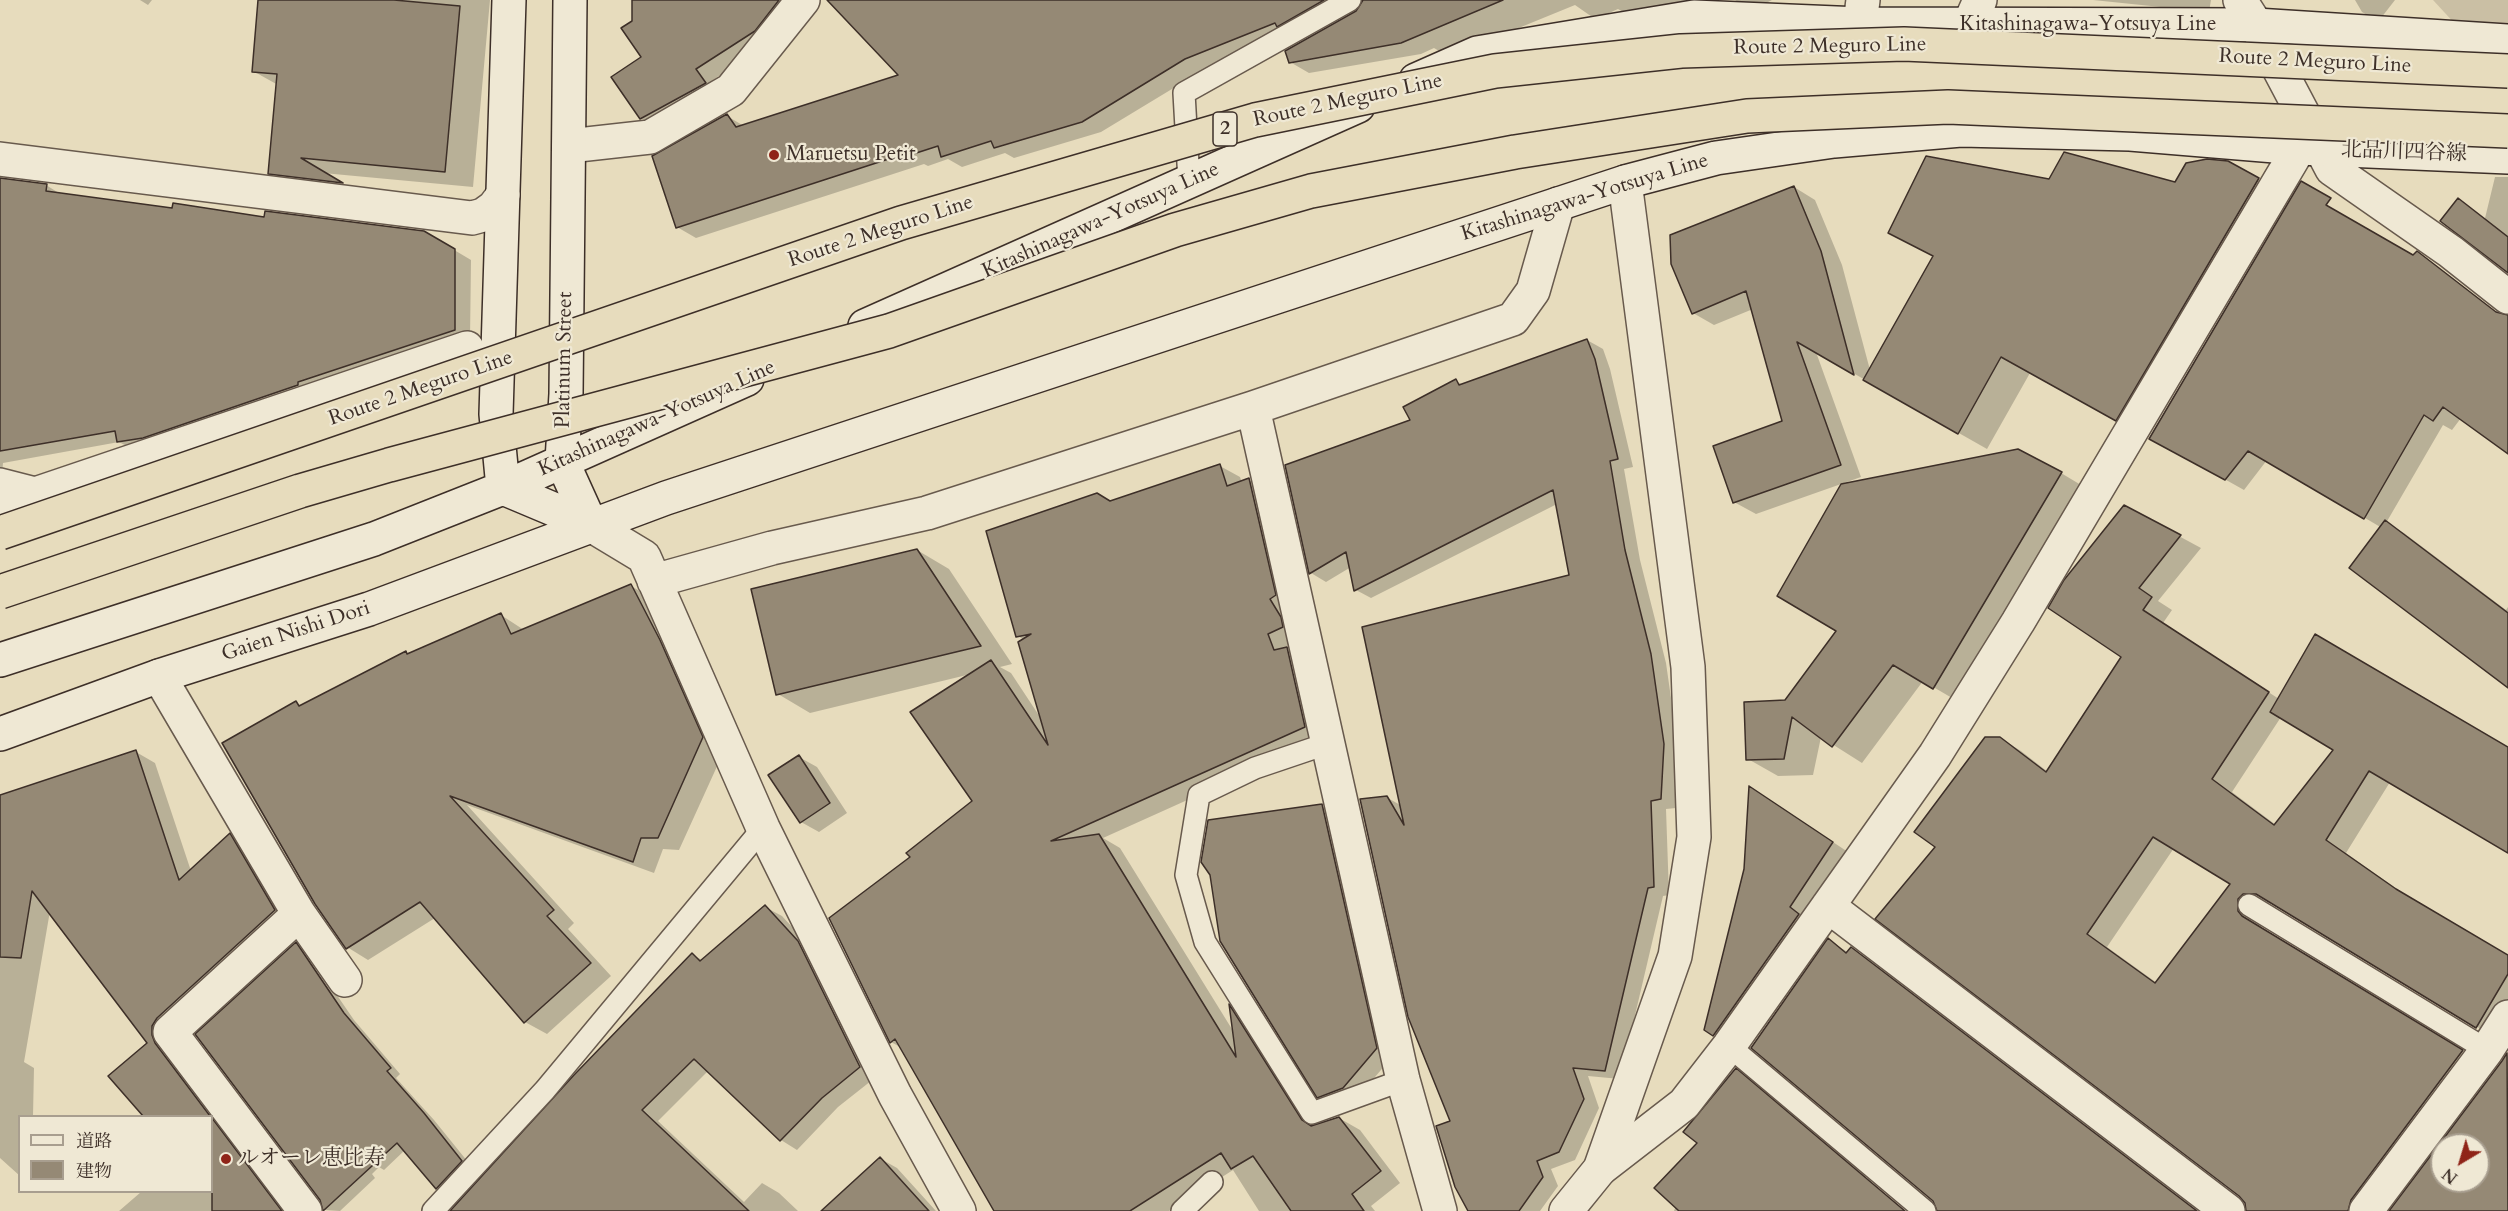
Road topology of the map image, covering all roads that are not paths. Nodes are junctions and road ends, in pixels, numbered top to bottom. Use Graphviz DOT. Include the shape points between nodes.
graph roads {
  1 [pos="509,0"];
  2 [pos="570,0"];
  3 [pos="803,0"];
  4 [pos="1350,0"];
  5 [pos="1861,12"];
  6 [pos="1975,13"];
  7 [pos="2248,13"];
  8 [pos="2508,41"];
  9 [pos="2508,71"];
  10 [pos="2508,131"];
  11 [pos="569,146"];
  12 [pos="2310,149"];
  13 [pos="2508,157"];
  14 [pos="0,159"];
  15 [pos="1189,181"];
  16 [pos="1625,182"];
  17 [pos="503,195"];
  18 [pos="1558,204"];
  19 [pos="2508,297"];
  20 [pos="467,348"];
  21 [pos="1253,408"];
  22 [pos="562,461"];
  23 [pos="0,479"];
  24 [pos="503,488"];
  25 [pos="47,491"];
  26 [pos="0,506"];
  27 [pos="591,525"];
  28 [pos="0,534"];
  29 [pos="654,581"];
  30 [pos="0,592"];
  31 [pos="0,660"];
  32 [pos="159,676"];
  33 [pos="0,734"];
  34 [pos="1329,742"];
  35 [pos="763,828"];
  36 [pos="2249,905"];
  37 [pos="1828,906"];
  38 [pos="298,914"];
  39 [pos="345,980"];
  40 [pos="2502,1029"];
  41 [pos="1729,1046"];
  42 [pos="1403,1080"];
  43 [pos="1600,1169"];
  44 [pos="1212,1182"];
  45 [pos="305,1211"];
  46 [pos="433,1211"];
  47 [pos="959,1211"];
  48 [pos="1182,1211"];
  49 [pos="1440,1211"];
  50 [pos="1566,1211"];
  51 [pos="1925,1211"];
  52 [pos="2228,1211"];
  53 [pos="2366,1211"];
  1 -- 17 [label="street"];
  2 -- 11 [label="street, Platinum Street"];
  3 -- 11 [label="street" via="731,90 650,137"];
  4 -- 15 [label="lane" via="1184,93"];
  5 -- 6 [label="street, Kitashinagawa-Yotsuya Line"];
  5 -- 15 [label="street, Kitashinagawa-Yotsuya Line" via="1694,17 1477,53"];
  6 -- 7 [label="street, Kitashinagawa-Yotsuya Line"];
  7 -- 8 [label="street, Kitashinagawa-Yotsuya Line"];
  7 -- 12 [label="street"];
  9 -- 28 [label="highway, Route 2 Meguro Line / 2, bridge" via="1905,44 1681,51 1495,71 1255,120 902,223"];
  10 -- 30 [label="highway, bridge" via="1948,107 1747,116 1515,152 1311,191 1175,230 889,332 300,491"];
  11 -- 22 [label="street, Platinum Street"];
  12 -- 13 [label="street, 北品川四谷線"];
  12 -- 16 [label="street, Kitashinagawa-Yotsuya Line" via="2130,134 1961,130 1834,141 1716,158"];
  12 -- 19 [label="street"];
  12 -- 37 [label="street" via="1935,755"];
  14 -- 17 [label="street" via="472,218 494,207"];
  15 -- 22 [label="street, Kitashinagawa-Yotsuya Line"];
  16 -- 18 [label="street, Kitashinagawa-Yotsuya Line"];
  16 -- 43 [label="street" via="1688,667 1694,837 1674,956"];
  17 -- 24 [label="street" via="496,414"];
  18 -- 21 [label="street" via="1533,291 1513,319"];
  18 -- 27 [label="street, Kitashinagawa-Yotsuya Line"];
  20 -- 25 [label="street"];
  21 -- 29 [label="street" via="927,513 772,548"];
  21 -- 34 [label="street"];
  22 -- 24 [label="street, Kitashinagawa-Yotsuya Line"];
  22 -- 27 [label="street, Platinum Street"];
  23 -- 25 [label="lane"];
  24 -- 27 [label="street"];
  24 -- 31 [label="street" via="374,539"];
  25 -- 26 [label="street"];
  27 -- 29 [label="street" via="644,557"];
  27 -- 32 [label="street, Gaien Nishi Dori" via="369,609"];
  29 -- 35 [label="street"];
  32 -- 33 [label="street, Gaien Nishi Dori"];
  32 -- 38 [label="street"];
  34 -- 42 [label="street"];
  34 -- 42 [label="lane" via="1255,768 1198,795 1186,875 1205,942 1312,1113"];
  35 -- 46 [label="lane" via="545,1090"];
  35 -- 47 [label="street" via="895,1095"];
  36 -- 40 [label="lane"];
  37 -- 41 [label="street"];
  37 -- 52 [label="street"];
  38 -- 39 [label="street"];
  38 -- 45 [label="street" via="170,1032"];
  40 -- 53 [label="street"];
  41 -- 43 [label="street" via="1684,1104"];
  41 -- 51 [label="lane"];
  42 -- 49 [label="street"];
  43 -- 50 [label="street"];
  44 -- 48 [label="lane"];
}
